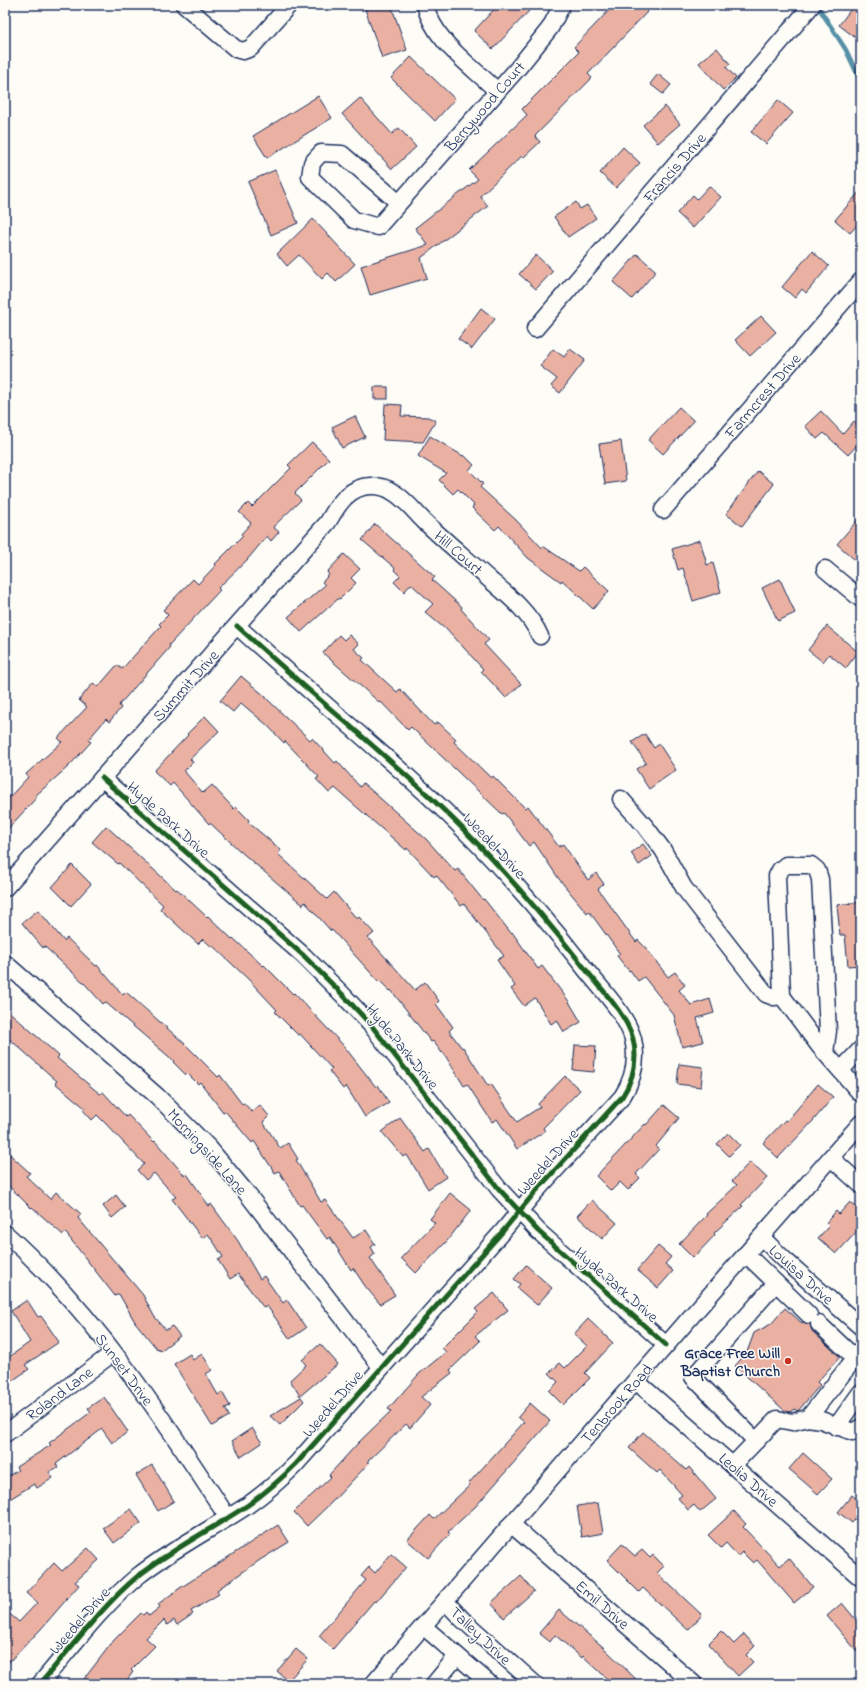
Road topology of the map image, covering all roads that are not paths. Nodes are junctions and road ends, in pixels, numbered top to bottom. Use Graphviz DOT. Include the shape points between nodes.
graph roads {
  1 [pos="184,5"];
  2 [pos="289,5"];
  3 [pos="425,5"];
  4 [pos="562,5"];
  5 [pos="812,5"];
  6 [pos="497,91"];
  7 [pos="399,203"];
  8 [pos="861,281"];
  9 [pos="535,328"];
  10 [pos="365,486"];
  11 [pos="663,510"];
  12 [pos="825,569"];
  13 [pos="861,598"];
  14 [pos="237,626"];
  15 [pos="540,636"];
  16 [pos="102,778"];
  17 [pos="621,798"];
  18 [pos="5,888"];
  19 [pos="5,963"];
  20 [pos="782,996"];
  21 [pos="861,1049"];
  22 [pos="825,1052"];
  23 [pos="841,1070"];
  24 [pos="861,1094"];
  25 [pos="861,1123"];
  26 [pos="831,1158"];
  27 [pos="861,1184"];
  28 [pos="520,1211"];
  29 [pos="5,1233"];
  30 [pos="761,1237"];
  31 [pos="746,1254"];
  32 [pos="776,1283"];
  33 [pos="861,1327"];
  34 [pos="666,1344"];
  35 [pos="113,1352"];
  36 [pos="381,1367"];
  37 [pos="636,1380"];
  38 [pos="861,1392"];
  39 [pos="808,1418"];
  40 [pos="836,1427"];
  41 [pos="861,1427"];
  42 [pos="5,1434"];
  43 [pos="756,1441"];
  44 [pos="733,1465"];
  45 [pos="228,1518"];
  46 [pos="512,1524"];
  47 [pos="861,1578"];
  48 [pos="445,1601"];
  49 [pos="423,1626"];
  50 [pos="457,1656"];
  51 [pos="40,1684"];
  52 [pos="373,1684"];
  53 [pos="434,1684"];
  54 [pos="490,1684"];
  55 [pos="535,1684"];
  56 [pos="694,1684"];
  1 -- 2 [label="street" via="236,49 243,51 251,48"];
  3 -- 6 [label="street" via="443,40"];
  4 -- 6 [label="street, Berrywood Court" via="550,28"];
  5 -- 9 [label="street, Francis Drive"];
  6 -- 7 [label="street, Berrywood Court"];
  7 -- 7 [label="street, Berrywood Court" via="342,154 322,153 312,163 310,177 354,220 378,227"];
  8 -- 11 [label="street, Farmcrest Drive"];
  10 -- 14 [label="street, Summit Drive" via="344,497 328,522"];
  10 -- 15 [label="street, Hill Court" via="385,488 402,498 424,521 519,605 535,625"];
  12 -- 13 [label="street"];
  14 -- 16 [label="street, Summit Drive"];
  14 -- 28 [label="street, Weedel Drive" via="407,776 465,831 559,935 629,1028 635,1060 626,1090"];
  16 -- 18 [label="street, Summit Drive"];
  16 -- 28 [label="street, Hyde Park Drive" via="304,956 343,995 371,1025 499,1189"];
  17 -- 20 [label="street" via="663,850 684,888 766,994"];
  19 -- 36 [label="street, Morningside Lane" via="157,1096 210,1149"];
  20 -- 22 [label="street"];
  20 -- 22 [label="street" via="777,876 786,865 811,866 817,870 820,879 828,1030"];
  21 -- 23 [label="street"];
  22 -- 23 [label="street"];
  23 -- 24 [label="street"];
  25 -- 26 [label="street, Tenbrook Road"];
  26 -- 27 [label="street"];
  26 -- 30 [label="street, Tenbrook Road"];
  28 -- 34 [label="street, Hyde Park Drive" via="549,1241"];
  28 -- 36 [label="street, Weedel Drive"];
  29 -- 35 [label="street, Sunset Drive" via="63,1290"];
  30 -- 31 [label="street, Tenbrook Road"];
  30 -- 33 [label="street, Louisa Drive"];
  31 -- 32 [label="street"];
  31 -- 34 [label="street, Tenbrook Road"];
  32 -- 39 [label="street" via="855,1358"];
  32 -- 43 [label="street" via="693,1377"];
  34 -- 37 [label="street, Tenbrook Road"];
  35 -- 42 [label="street, Roland Lane"];
  35 -- 45 [label="street, Sunset Drive" via="172,1432"];
  36 -- 45 [label="street, Weedel Drive" via="288,1473"];
  37 -- 44 [label="street, Leolia Drive"];
  37 -- 46 [label="street, Tenbrook Road"];
  38 -- 40 [label="street"];
  39 -- 40 [label="street" via="821,1420"];
  39 -- 43 [label="street" via="792,1422 777,1419"];
  40 -- 41 [label="street" via="853,1432"];
  43 -- 44 [label="street"];
  44 -- 47 [label="street, Leolia Drive"];
  45 -- 51 [label="street, Weedel Drive" via="159,1561 132,1582"];
  46 -- 48 [label="street, Tenbrook Road"];
  46 -- 56 [label="street, Emil Drive"];
  48 -- 49 [label="street, Tenbrook Road"];
  48 -- 55 [label="street, Talley Drive"];
  49 -- 50 [label="street"];
  49 -- 52 [label="street, Tenbrook Road"];
  50 -- 53 [label="street"];
  50 -- 54 [label="street"];
}
